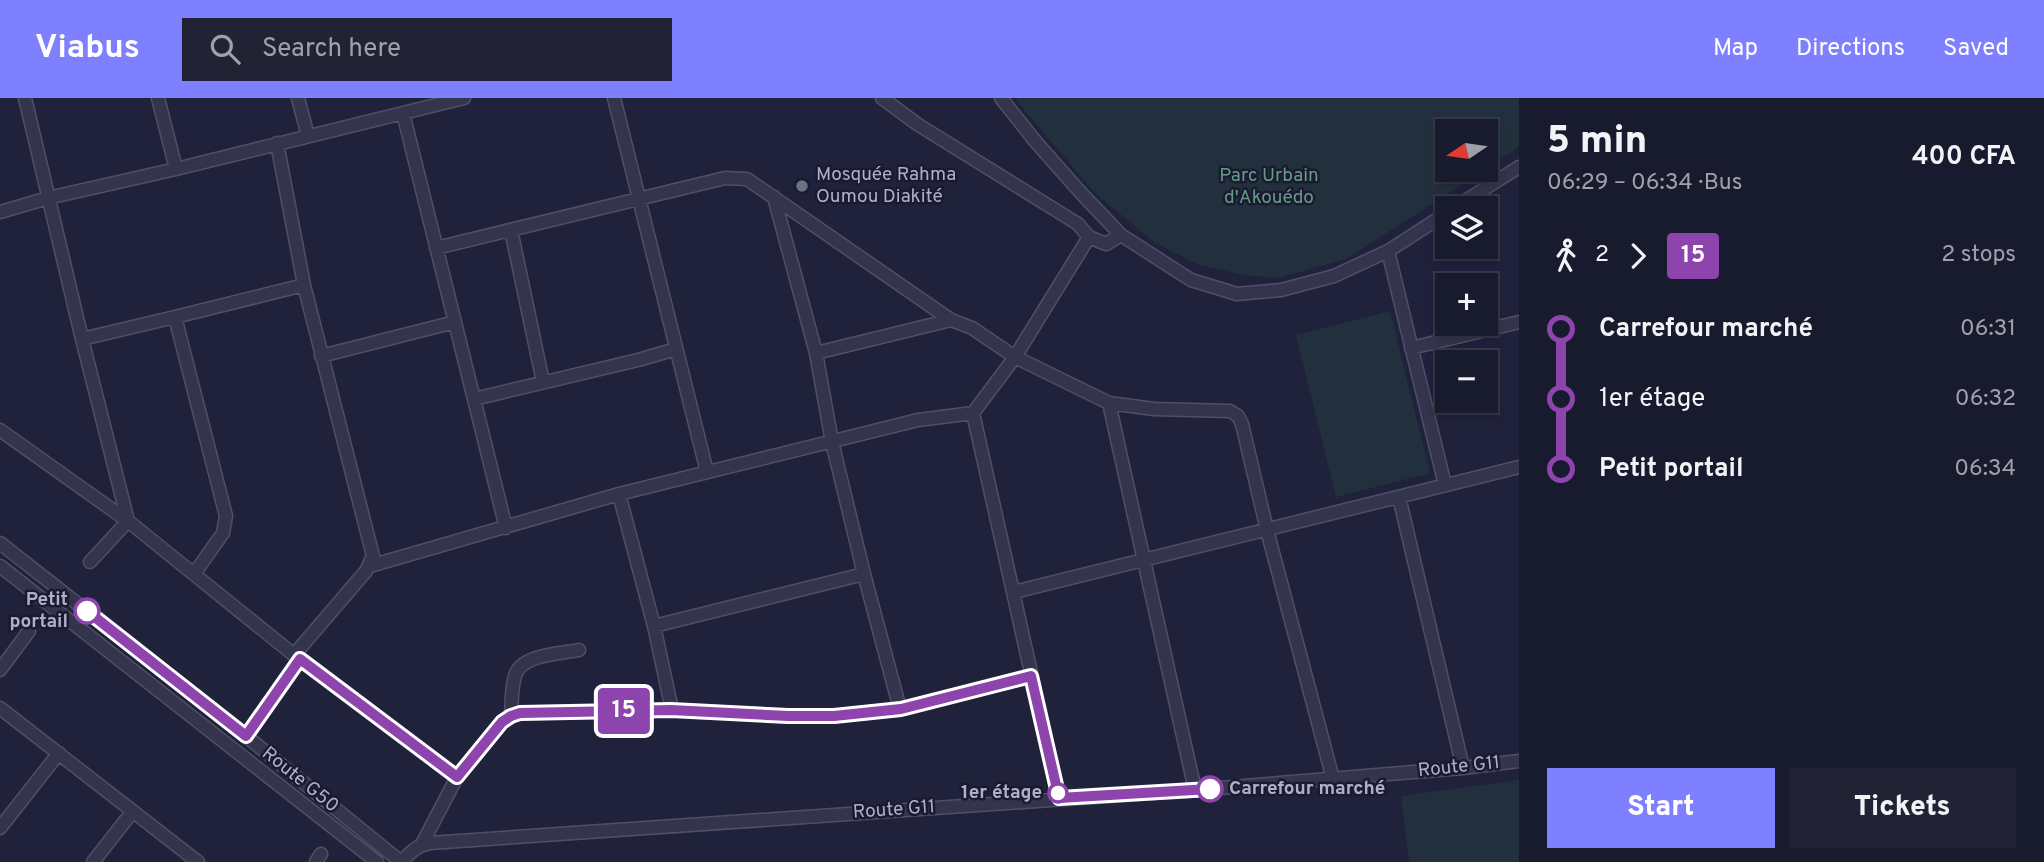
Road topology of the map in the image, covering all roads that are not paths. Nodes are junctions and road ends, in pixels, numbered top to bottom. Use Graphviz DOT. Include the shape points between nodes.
graph roads {
  1 [pos="25,98"];
  2 [pos="158,98"];
  3 [pos="298,98"];
  4 [pos="464,98"];
  5 [pos="614,98"];
  6 [pos="882,98"];
  7 [pos="1001,98"];
  8 [pos="432,102"];
  9 [pos="403,113"];
  10 [pos="308,136"];
  11 [pos="277,143"];
  12 [pos="1519,167"];
  13 [pos="176,169"];
  14 [pos="1473,196"];
  15 [pos="774,197"];
  16 [pos="48,198"];
  17 [pos="639,200"];
  18 [pos="0,212"];
  19 [pos="1435,221"];
  20 [pos="511,230"];
  21 [pos="1121,235"];
  22 [pos="1089,237"];
  23 [pos="436,248"];
  24 [pos="1388,251"];
  25 [pos="304,285"];
  26 [pos="176,317"];
  27 [pos="951,320"];
  28 [pos="455,322"];
  29 [pos="1519,322"];
  30 [pos="82,339"];
  31 [pos="1411,348"];
  32 [pos="676,349"];
  33 [pos="816,353"];
  34 [pos="321,356"];
  35 [pos="1015,357"];
  36 [pos="543,382"];
  37 [pos="474,399"];
  38 [pos="1109,403"];
  39 [pos="973,413"];
  40 [pos="0,430"];
  41 [pos="832,442"];
  42 [pos="1519,467"];
  43 [pos="707,472"];
  44 [pos="1445,485"];
  45 [pos="619,494"];
  46 [pos="1399,497"];
  47 [pos="128,521"];
  48 [pos="506,528"];
  49 [pos="1267,530"];
  50 [pos="0,543"];
  51 [pos="1144,560"];
  52 [pos="90,562"];
  53 [pos="0,566"];
  54 [pos="370,566"];
  55 [pos="194,574"];
  56 [pos="864,574"];
  57 [pos="1014,592"];
  58 [pos="654,626"];
  59 [pos="29,631"];
  60 [pos="579,650"];
  61 [pos="297,657"];
  62 [pos="0,670"];
  63 [pos="1031,676"];
  64 [pos="0,708"];
  65 [pos="901,709"];
  66 [pos="671,710"];
  67 [pos="511,716"];
  68 [pos="246,736"];
  69 [pos="59,753"];
  70 [pos="1519,761"];
  71 [pos="1464,768"];
  72 [pos="457,777"];
  73 [pos="1333,779"];
  74 [pos="1195,790"];
  75 [pos="1059,798"];
  76 [pos="133,811"];
  77 [pos="0,828"];
  78 [pos="422,844"];
  79 [pos="93,862"];
  80 [pos="198,862"];
  81 [pos="377,862"];
  82 [pos="401,862"];
  1 -- 16 [label="street"];
  2 -- 13 [label="street"];
  3 -- 10 [label="street"];
  4 -- 8 [label="street"];
  5 -- 17 [label="street"];
  6 -- 22 [label="street" via="1078,224"];
  7 -- 21 [label="street"];
  8 -- 9 [label="street"];
  9 -- 10 [label="street"];
  9 -- 23 [label="street"];
  10 -- 11 [label="street"];
  11 -- 13 [label="street"];
  11 -- 25 [label="street"];
  12 -- 14 [label="street"];
  13 -- 16 [label="street"];
  15 -- 17 [label="street" via="736,177"];
  15 -- 27 [label="street"];
  15 -- 33 [label="street"];
  16 -- 18 [label="street"];
  16 -- 30 [label="street"];
  17 -- 20 [label="street"];
  17 -- 32 [label="street"];
  19 -- 24 [label="street"];
  20 -- 23 [label="street"];
  20 -- 36 [label="street"];
  21 -- 22 [label="street" via="1105,244"];
  21 -- 24 [label="street" via="1191,280 1237,294 1281,290 1335,276"];
  22 -- 35 [label="street"];
  23 -- 28 [label="street"];
  24 -- 31 [label="street"];
  25 -- 26 [label="street"];
  25 -- 34 [label="street"];
  26 -- 30 [label="street"];
  26 -- 55 [label="street" via="226,516 223,533"];
  27 -- 33 [label="street"];
  27 -- 35 [label="street" via="972,328"];
  28 -- 34 [label="street"];
  28 -- 37 [label="street"];
  29 -- 31 [label="street"];
  30 -- 47 [label="street"];
  31 -- 44 [label="street"];
  32 -- 36 [label="street"];
  32 -- 43 [label="street"];
  33 -- 41 [label="street"];
  34 -- 54 [label="street" via="372,547"];
  35 -- 38 [label="street"];
  35 -- 39 [label="street"];
  36 -- 37 [label="street"];
  37 -- 48 [label="street"];
  38 -- 49 [label="street" via="1224,410 1238,416"];
  38 -- 51 [label="street"];
  39 -- 41 [label="street" via="918,420"];
  39 -- 57 [label="street"];
  40 -- 47 [label="street"];
  41 -- 43 [label="street"];
  41 -- 56 [label="street"];
  42 -- 44 [label="street"];
  43 -- 45 [label="street"];
  44 -- 46 [label="street"];
  45 -- 48 [label="street"];
  45 -- 58 [label="street"];
  46 -- 49 [label="street"];
  46 -- 71 [label="street"];
  47 -- 52 [label="street"];
  47 -- 55 [label="street"];
  48 -- 54 [label="street"];
  49 -- 51 [label="street"];
  49 -- 73 [label="street"];
  50 -- 68 [label="street, Route G50"];
  51 -- 57 [label="street"];
  51 -- 74 [label="street"];
  53 -- 81 [label="street, Route G50"];
  54 -- 61 [label="street"];
  55 -- 61 [label="street"];
  56 -- 58 [label="street"];
  56 -- 65 [label="street"];
  57 -- 63 [label="street"];
  58 -- 66 [label="street"];
  59 -- 62 [label="street"];
  60 -- 67 [label="street" via="521,665"];
  61 -- 68 [label="street"];
  61 -- 72 [label="street"];
  63 -- 65 [label="street"];
  63 -- 75 [label="street"];
  64 -- 69 [label="street"];
  65 -- 66 [label="street" via="834,716"];
  66 -- 67 [label="street" via="536,711"];
  67 -- 72 [label="street"];
  68 -- 82 [label="street, Route G50"];
  69 -- 76 [label="street"];
  69 -- 77 [label="street"];
  70 -- 71 [label="street, Route G11"];
  71 -- 73 [label="street, Route G11"];
  72 -- 78 [label="street"];
  73 -- 74 [label="street, Route G11"];
  74 -- 75 [label="street, Route G11"];
  75 -- 78 [label="street, Route G11"];
  76 -- 79 [label="street"];
  76 -- 80 [label="street"];
  78 -- 82 [label="street"];
}
